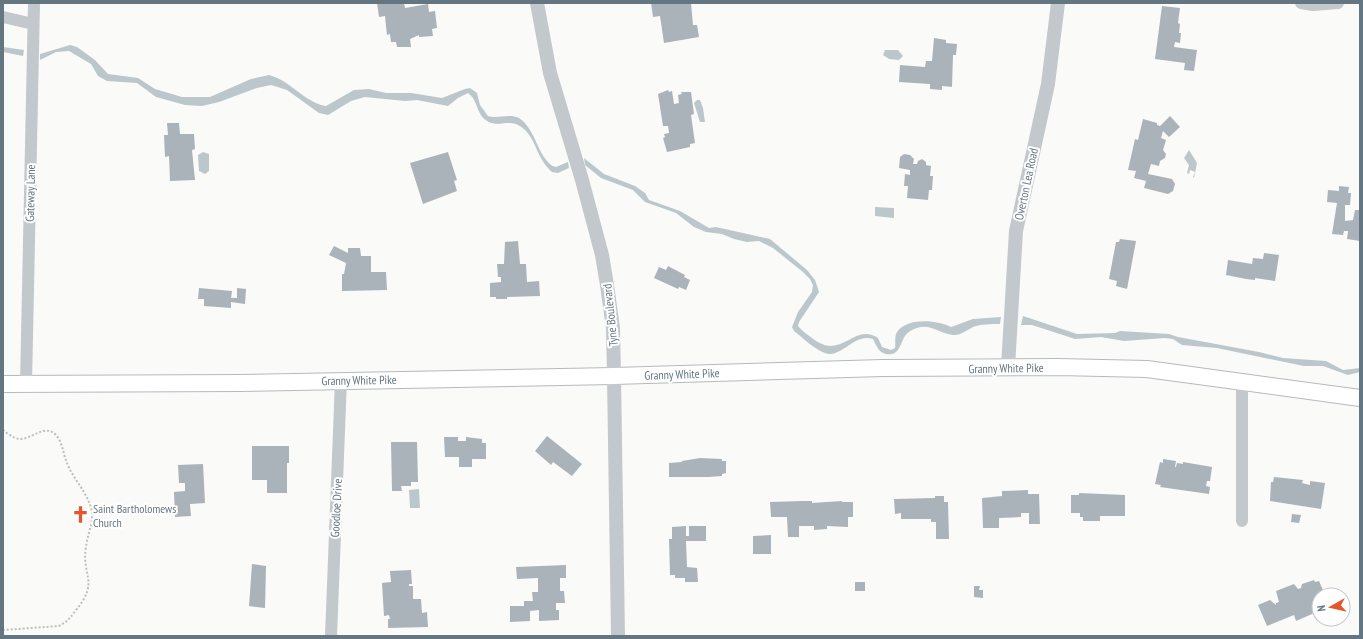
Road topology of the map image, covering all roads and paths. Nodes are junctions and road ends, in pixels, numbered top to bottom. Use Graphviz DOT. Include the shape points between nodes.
graph roads {
  1 [pos="34,3"];
  2 [pos="537,3"];
  3 [pos="1058,3"];
  4 [pos="1301,3"];
  5 [pos="1338,3"];
  6 [pos="3,17"];
  7 [pos="33,24"];
  8 [pos="1008,367"];
  9 [pos="614,376"];
  10 [pos="340,380"];
  11 [pos="1242,381"];
  12 [pos="3,384"];
  13 [pos="26,384"];
  14 [pos="1360,398"];
  15 [pos="3,430"];
  16 [pos="1242,521"];
  17 [pos="3,630"];
  18 [pos="330,636"];
  19 [pos="618,636"];
  1 -- 7 [label="street, Gateway Lane"];
  2 -- 9 [label="street, Tyne Boulevard" via="552,79 605,268"];
  3 -- 8 [label="street, Overton Lea Road" via="1046,92 1016,231"];
  4 -- 5 [label="street"];
  6 -- 7 [label="street"];
  7 -- 13 [label="street, Gateway Lane"];
  8 -- 9 [label="main road, Granny White Pike"];
  8 -- 11 [label="main road, Granny White Pike" via="1147,370"];
  9 -- 10 [label="main road, Granny White Pike"];
  9 -- 19 [label="street, Tyne Boulevard"];
  10 -- 13 [label="main road, Granny White Pike"];
  10 -- 18 [label="street, Goodloe Drive"];
  11 -- 14 [label="main road, Granny White Pike"];
  11 -- 16 [label="street"];
  12 -- 13 [label="main road, Granny White Pike"];
  15 -- 17 [label="path" via="17,439 43,431 57,436 70,470 92,509 92,517 86,547 87,597 66,622 59,626"];
}
